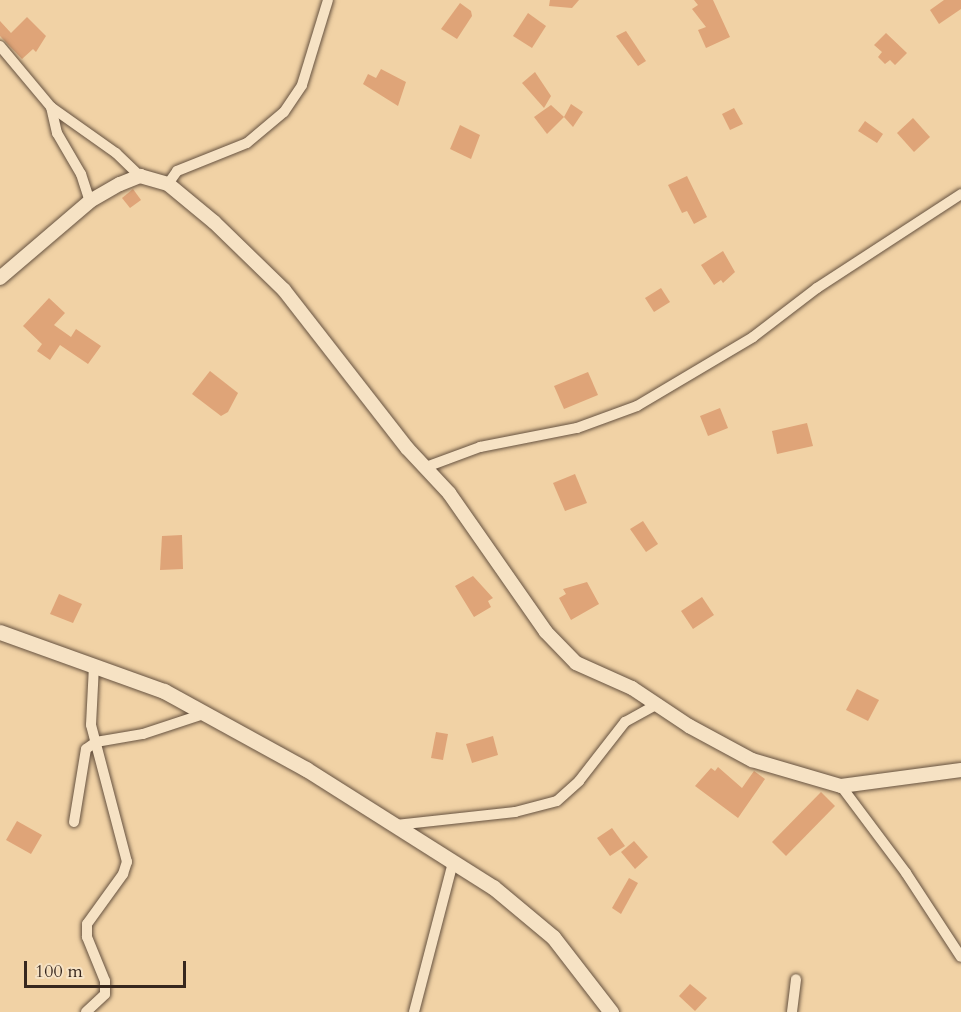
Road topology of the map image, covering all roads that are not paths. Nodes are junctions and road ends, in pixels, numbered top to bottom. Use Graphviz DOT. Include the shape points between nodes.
graph roads {
  1 [pos="328,0"];
  2 [pos="0,46"];
  3 [pos="51,107"];
  4 [pos="140,176"];
  5 [pos="168,184"];
  6 [pos="961,194"];
  7 [pos="90,201"];
  8 [pos="0,278"];
  9 [pos="426,467"];
  10 [pos="0,632"];
  11 [pos="94,665"];
  12 [pos="658,704"];
  13 [pos="207,713"];
  14 [pos="96,742"];
  15 [pos="961,770"];
  16 [pos="841,786"];
  17 [pos="74,822"];
  18 [pos="395,825"];
  19 [pos="453,862"];
  20 [pos="961,957"];
  21 [pos="796,979"];
  22 [pos="86,1012"];
  23 [pos="414,1012"];
  24 [pos="611,1012"];
  25 [pos="792,1012"];
  1 -- 5 [label="street" via="302,85 284,112 248,143 177,171"];
  2 -- 3 [label="street"];
  3 -- 4 [label="street" via="116,153"];
  3 -- 7 [label="street" via="57,133 81,174"];
  4 -- 5 [label="street"];
  4 -- 7 [label="street"];
  5 -- 9 [label="street" via="284,290"];
  6 -- 9 [label="street" via="753,336 637,406 577,428 480,447"];
  7 -- 8 [label="street"];
  9 -- 12 [label="street" via="449,493 561,651 576,663"];
  10 -- 11 [label="main road"];
  11 -- 13 [label="main road" via="164,691"];
  11 -- 14 [label="street" via="90,701"];
  12 -- 16 [label="street" via="689,726 752,760"];
  12 -- 18 [label="street" via="626,722 579,781 557,801 515,812"];
  13 -- 14 [label="street" via="143,734"];
  13 -- 18 [label="main road"];
  14 -- 17 [label="street" via="86,749 82,760"];
  14 -- 22 [label="street" via="97,760 126,847 127,862 123,874 87,924 87,937 105,981 105,994"];
  15 -- 16 [label="street"];
  16 -- 20 [label="street" via="906,873"];
  18 -- 19 [label="main road"];
  19 -- 23 [label="street"];
  19 -- 24 [label="main road" via="493,887 552,936"];
  21 -- 25 [label="street"];
}
